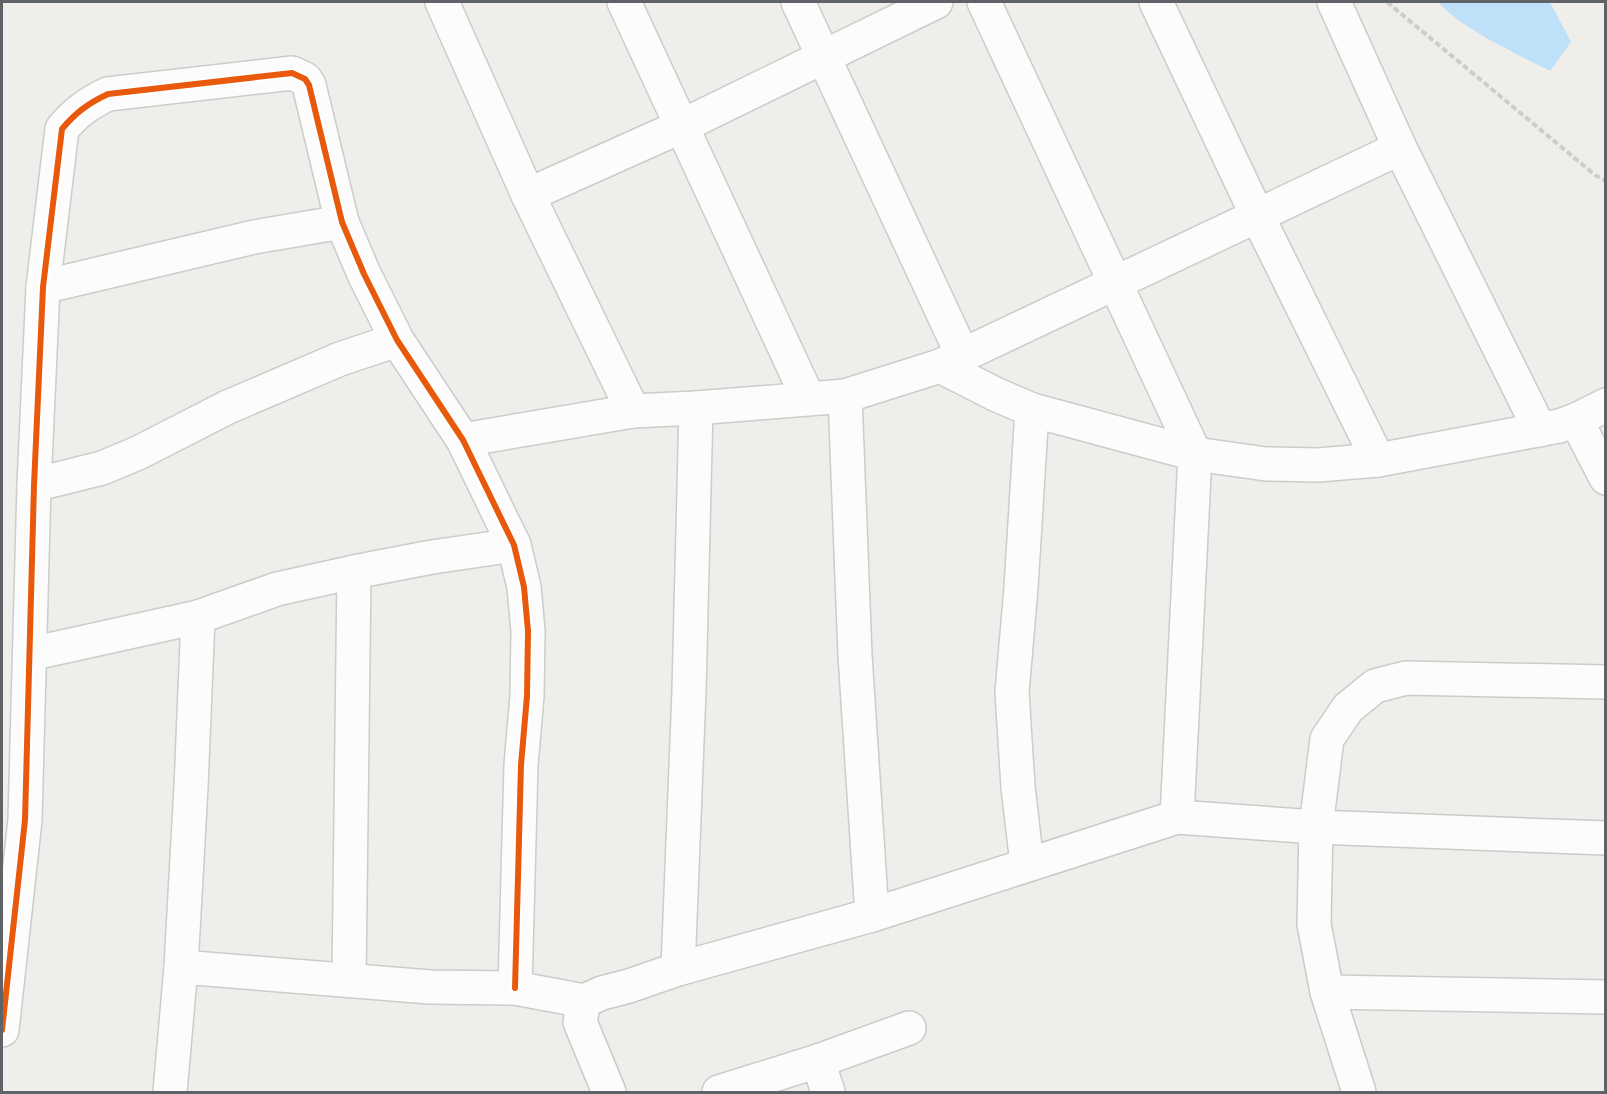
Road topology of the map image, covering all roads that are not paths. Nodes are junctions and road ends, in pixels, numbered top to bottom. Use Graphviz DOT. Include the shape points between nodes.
graph roads {
  1 [pos="442,2"];
  2 [pos="624,2"];
  3 [pos="798,2"];
  4 [pos="936,2"];
  5 [pos="984,2"];
  6 [pos="1156,2"];
  7 [pos="1334,2"];
  8 [pos="823,55"];
  9 [pos="682,126"];
  10 [pos="1400,148"];
  11 [pos="528,195"];
  12 [pos="1257,216"];
  13 [pos="342,222"];
  14 [pos="1116,282"];
  15 [pos="43,287"];
  16 [pos="397,340"];
  17 [pos="951,360"];
  18 [pos="845,396"];
  19 [pos="808,398"];
  20 [pos="1605,405"];
  21 [pos="696,408"];
  22 [pos="1032,410"];
  23 [pos="633,411"];
  24 [pos="1576,420"];
  25 [pos="1540,429"];
  26 [pos="463,440"];
  27 [pos="1195,454"];
  28 [pos="1378,460"];
  29 [pos="1605,478"];
  30 [pos="34,485"];
  31 [pos="514,545"];
  32 [pos="354,572"];
  33 [pos="198,617"];
  34 [pos="30,654"];
  35 [pos="1605,682"];
  36 [pos="1176,817"];
  37 [pos="1316,826"];
  38 [pos="1605,838"];
  39 [pos="1028,864"];
  40 [pos="872,915"];
  41 [pos="181,967"];
  42 [pos="678,969"];
  43 [pos="349,979"];
  44 [pos="515,988"];
  45 [pos="1327,992"];
  46 [pos="1605,997"];
  47 [pos="584,1001"];
  48 [pos="909,1028"];
  49 [pos="2,1030"];
  50 [pos="818,1061"];
  51 [pos="170,1092"];
  52 [pos="609,1092"];
  53 [pos="719,1092"];
  54 [pos="828,1092"];
  55 [pos="1359,1092"];
  1 -- 11 [label="street"];
  2 -- 9 [label="street"];
  3 -- 8 [label="street"];
  4 -- 8 [label="street"];
  5 -- 14 [label="street"];
  6 -- 12 [label="street"];
  7 -- 10 [label="street"];
  8 -- 9 [label="street"];
  8 -- 17 [label="street"];
  9 -- 11 [label="street"];
  9 -- 19 [label="street"];
  10 -- 12 [label="street"];
  10 -- 25 [label="street"];
  11 -- 23 [label="street"];
  12 -- 14 [label="street"];
  12 -- 28 [label="street"];
  13 -- 15 [label="street" via="254,237"];
  13 -- 15 [label="street" via="309,85 298,75 108,94 85,105 62,129"];
  13 -- 16 [label="street"];
  14 -- 17 [label="street"];
  14 -- 27 [label="street"];
  15 -- 30 [label="street"];
  16 -- 26 [label="street"];
  16 -- 30 [label="street" via="340,359 228,407 102,468"];
  17 -- 18 [label="street"];
  17 -- 22 [label="street" via="995,394"];
  18 -- 19 [label="street"];
  18 -- 40 [label="street" via="855,655"];
  19 -- 21 [label="street"];
  20 -- 24 [label="street"];
  21 -- 23 [label="street"];
  21 -- 42 [label="street"];
  22 -- 27 [label="street"];
  22 -- 39 [label="street" via="1012,692"];
  23 -- 26 [label="street"];
  24 -- 25 [label="street"];
  24 -- 29 [label="street"];
  25 -- 28 [label="street"];
  26 -- 31 [label="street"];
  27 -- 28 [label="street" via="1266,464"];
  27 -- 36 [label="street"];
  30 -- 34 [label="street"];
  31 -- 32 [label="street"];
  31 -- 44 [label="street" via="524,587 528,631"];
  32 -- 33 [label="street" via="277,589"];
  32 -- 43 [label="street"];
  33 -- 34 [label="street"];
  33 -- 41 [label="street"];
  34 -- 49 [label="street" via="25,820"];
  35 -- 37 [label="street" via="1406,678 1376,686 1348,708 1327,739"];
  36 -- 37 [label="street"];
  36 -- 39 [label="street"];
  37 -- 38 [label="street"];
  37 -- 45 [label="street" via="1314,924"];
  39 -- 40 [label="street"];
  40 -- 42 [label="street"];
  41 -- 43 [label="street"];
  41 -- 51 [label="street"];
  42 -- 47 [label="street"];
  43 -- 44 [label="street" via="430,987"];
  44 -- 47 [label="street"];
  45 -- 46 [label="street"];
  45 -- 55 [label="street"];
  47 -- 52 [label="street" via="580,1022"];
  48 -- 50 [label="street"];
  50 -- 53 [label="street"];
  50 -- 54 [label="street"];
}
